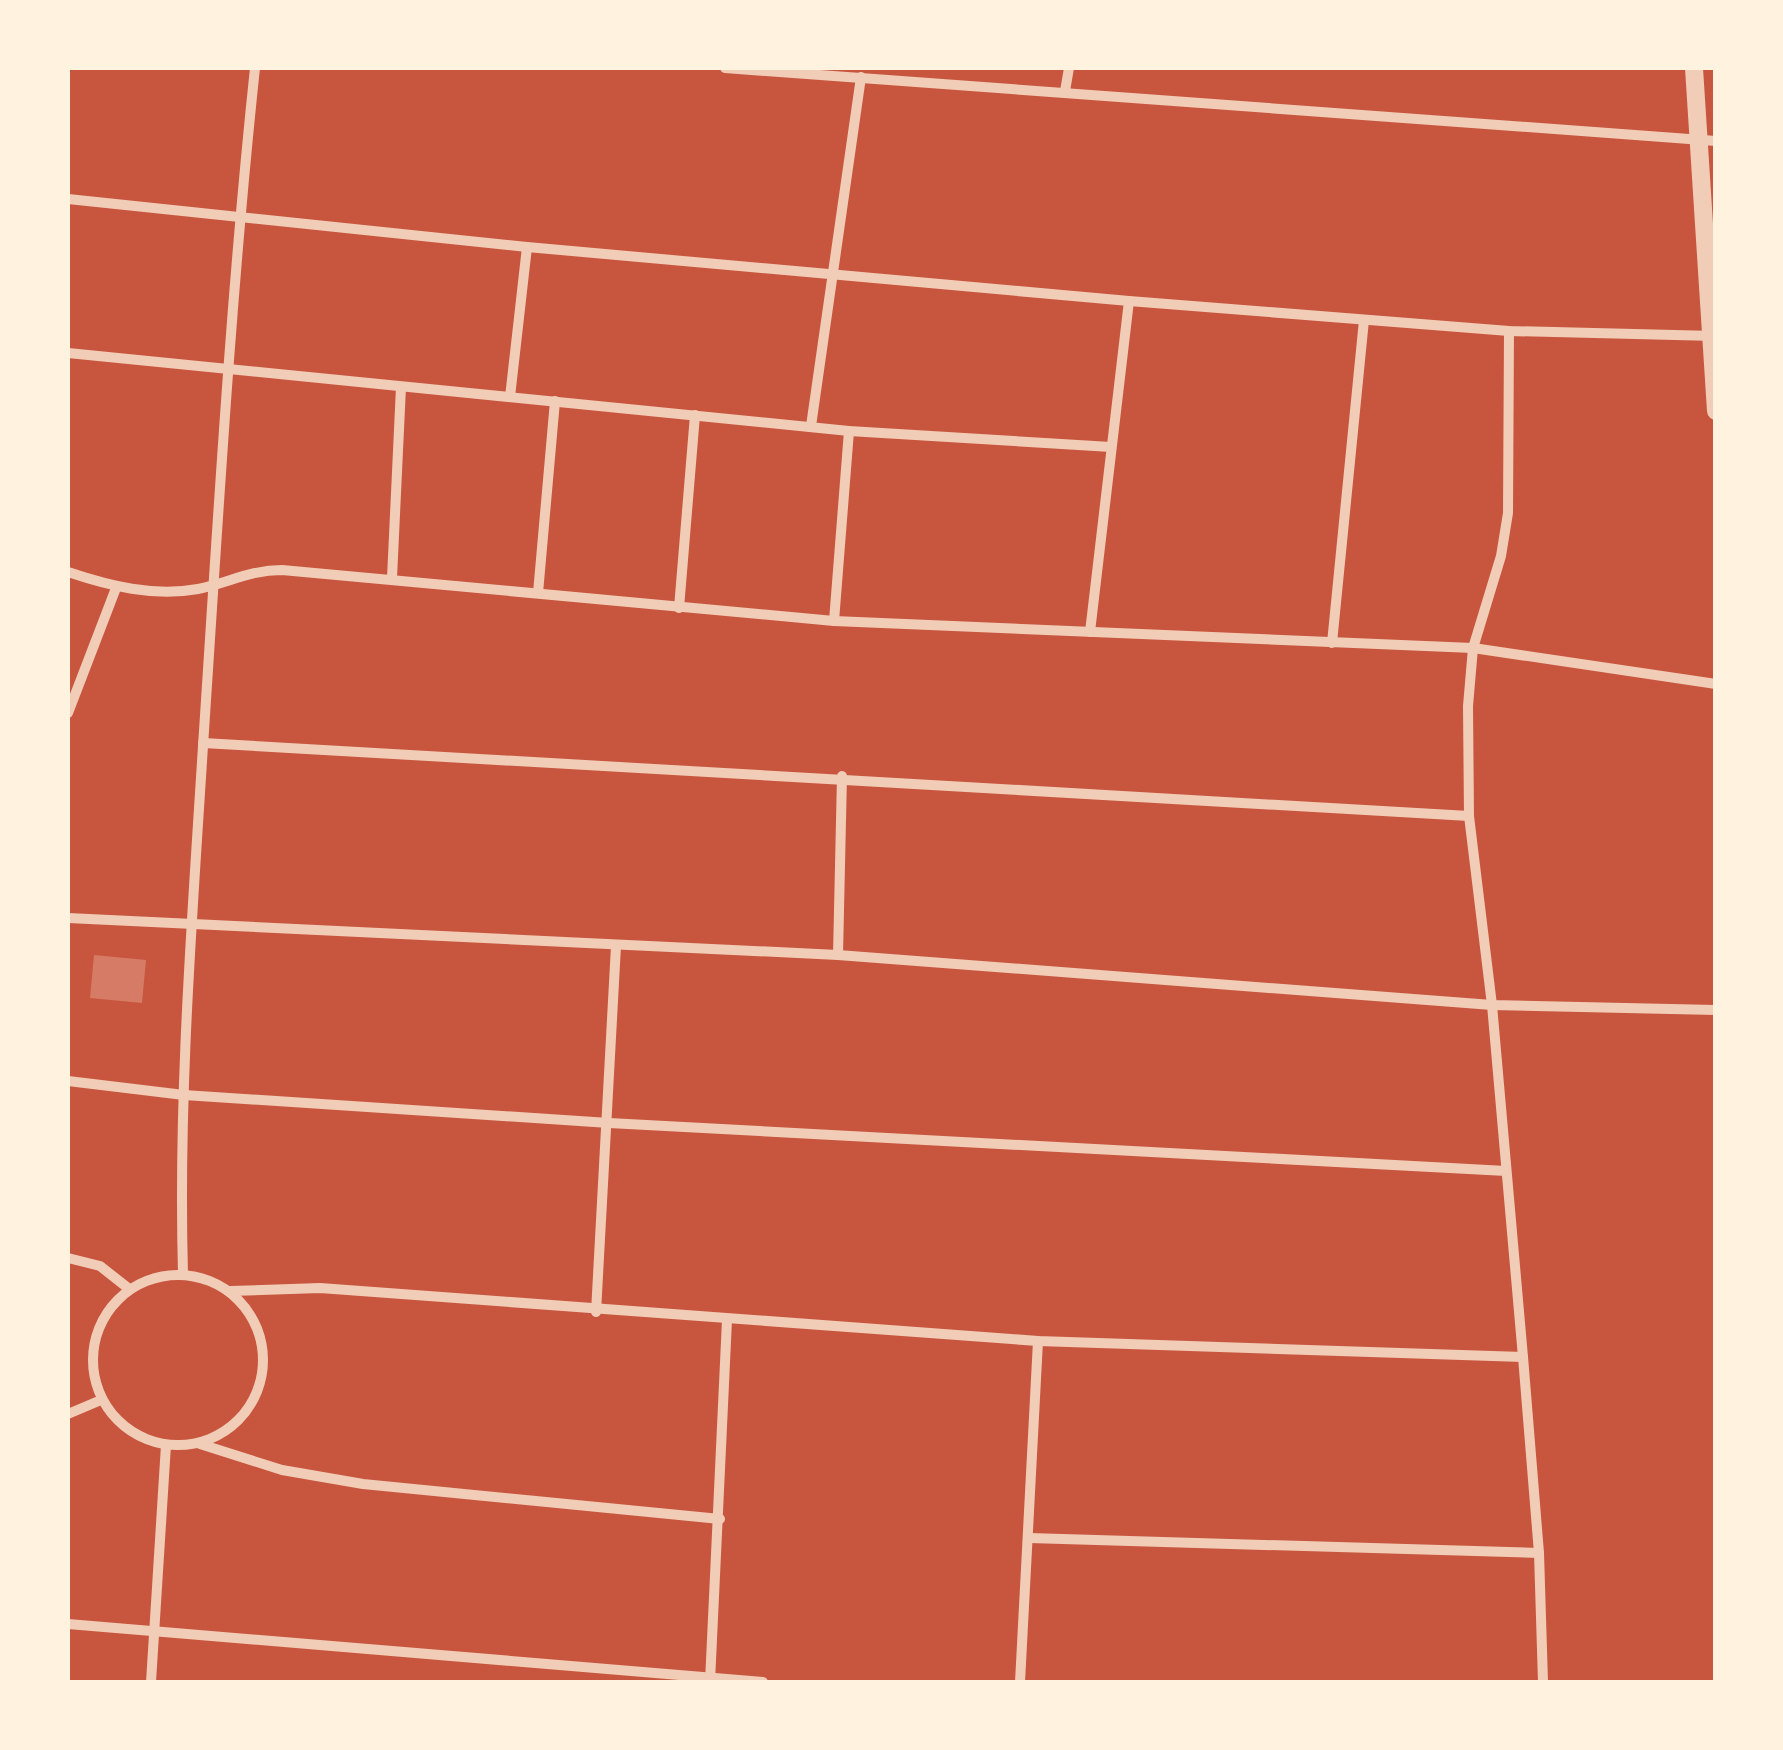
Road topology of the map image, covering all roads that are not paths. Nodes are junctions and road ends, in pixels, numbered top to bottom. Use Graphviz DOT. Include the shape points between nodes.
graph roads {
  1 [pos="254,68"];
  2 [pos="725,68"];
  3 [pos="1069,68"];
  4 [pos="1694,68"];
  5 [pos="861,77"];
  6 [pos="1066,91"];
  7 [pos="1707,141"];
  8 [pos="68,199"];
  9 [pos="239,217"];
  10 [pos="527,247"];
  11 [pos="832,276"];
  12 [pos="1128,301"];
  13 [pos="1364,320"];
  14 [pos="1509,331"];
  15 [pos="1712,336"];
  16 [pos="68,353"];
  17 [pos="227,368"];
  18 [pos="401,386"];
  19 [pos="510,397"];
  20 [pos="555,402"];
  21 [pos="1716,411"];
  22 [pos="695,415"];
  23 [pos="811,426"];
  24 [pos="848,430"];
  25 [pos="1111,447"];
  26 [pos="68,572"];
  27 [pos="392,578"];
  28 [pos="212,584"];
  29 [pos="116,588"];
  30 [pos="538,594"];
  31 [pos="679,608"];
  32 [pos="834,620"];
  33 [pos="1090,632"];
  34 [pos="1332,642"];
  35 [pos="1473,648"];
  36 [pos="1716,684"];
  37 [pos="68,713"];
  38 [pos="204,743"];
  39 [pos="842,776"];
  40 [pos="1469,816"];
  41 [pos="68,918"];
  42 [pos="191,927"];
  43 [pos="616,946"];
  44 [pos="838,955"];
  45 [pos="1492,1005"];
  46 [pos="1716,1010"];
  47 [pos="68,1082"];
  48 [pos="184,1095"];
  49 [pos="608,1124"];
  50 [pos="1506,1171"];
  51 [pos="68,1258"];
  52 [pos="184,1274"];
  53 [pos="128,1288"];
  54 [pos="230,1292"];
  55 [pos="596,1312"];
  56 [pos="727,1320"];
  57 [pos="1038,1340"];
  58 [pos="1523,1357"];
  59 [pos="101,1400"];
  60 [pos="68,1414"];
  61 [pos="200,1444"];
  62 [pos="166,1445"];
  63 [pos="720,1519"];
  64 [pos="1029,1538"];
  65 [pos="1539,1552"];
  66 [pos="68,1624"];
  67 [pos="153,1630"];
  68 [pos="710,1680"];
  69 [pos="151,1682"];
  70 [pos="763,1682"];
  71 [pos="1020,1682"];
  72 [pos="1543,1682"];
  1 -- 9 [label="street"];
  2 -- 5 [label="street"];
  3 -- 6 [label="street"];
  4 -- 7 [label="street"];
  5 -- 6 [label="street"];
  5 -- 11 [label="street"];
  6 -- 7 [label="street"];
  7 -- 15 [label="street"];
  8 -- 9 [label="street"];
  9 -- 10 [label="street"];
  9 -- 17 [label="street"];
  10 -- 11 [label="street"];
  10 -- 19 [label="street"];
  11 -- 12 [label="street"];
  11 -- 23 [label="street"];
  12 -- 13 [label="street"];
  12 -- 25 [label="street"];
  13 -- 14 [label="street"];
  13 -- 34 [label="street"];
  14 -- 15 [label="street"];
  14 -- 35 [label="street" via="1508,512"];
  15 -- 21 [label="street"];
  16 -- 17 [label="street"];
  17 -- 18 [label="street"];
  17 -- 28 [label="street"];
  18 -- 19 [label="street"];
  18 -- 27 [label="street"];
  19 -- 20 [label="street"];
  20 -- 22 [label="street"];
  20 -- 30 [label="street"];
  22 -- 23 [label="street"];
  22 -- 31 [label="street"];
  23 -- 24 [label="street"];
  24 -- 25 [label="street"];
  24 -- 32 [label="street"];
  25 -- 33 [label="street"];
  26 -- 29 [label="street"];
  27 -- 28 [label="street" via="255,570"];
  27 -- 30 [label="street"];
  28 -- 29 [label="street"];
  28 -- 38 [label="street"];
  29 -- 37 [label="street"];
  30 -- 31 [label="street"];
  31 -- 32 [label="street"];
  32 -- 33 [label="street"];
  33 -- 34 [label="street"];
  34 -- 35 [label="street"];
  35 -- 36 [label="street"];
  35 -- 40 [label="street"];
  38 -- 39 [label="street"];
  38 -- 42 [label="street"];
  39 -- 40 [label="street"];
  39 -- 44 [label="street"];
  40 -- 45 [label="street"];
  41 -- 42 [label="street"];
  42 -- 43 [label="street"];
  42 -- 48 [label="street"];
  43 -- 44 [label="street"];
  43 -- 49 [label="street"];
  44 -- 45 [label="street"];
  45 -- 46 [label="street"];
  45 -- 50 [label="street"];
  47 -- 48 [label="street"];
  48 -- 49 [label="street"];
  48 -- 52 [label="street"];
  49 -- 50 [label="street"];
  49 -- 55 [label="street"];
  50 -- 58 [label="street"];
  51 -- 53 [label="street" via="100,1266"];
  52 -- 53 [label="street"];
  52 -- 54 [label="street"];
  53 -- 59 [label="street" via="99,1325 91,1363"];
  54 -- 55 [label="street" via="320,1288"];
  54 -- 61 [label="street" via="255,1320 265,1358 257,1396 234,1426"];
  55 -- 56 [label="street"];
  56 -- 57 [label="street"];
  56 -- 63 [label="street"];
  57 -- 58 [label="street"];
  57 -- 64 [label="street"];
  58 -- 65 [label="street"];
  59 -- 60 [label="street"];
  59 -- 62 [label="street" via="126,1430"];
  61 -- 62 [label="street"];
  61 -- 63 [label="street" via="282,1470 362,1484"];
  62 -- 67 [label="street"];
  63 -- 68 [label="street"];
  64 -- 65 [label="street"];
  64 -- 71 [label="street"];
  65 -- 72 [label="street"];
  66 -- 67 [label="street"];
  67 -- 68 [label="street"];
  67 -- 69 [label="street"];
  68 -- 70 [label="street"];
}
